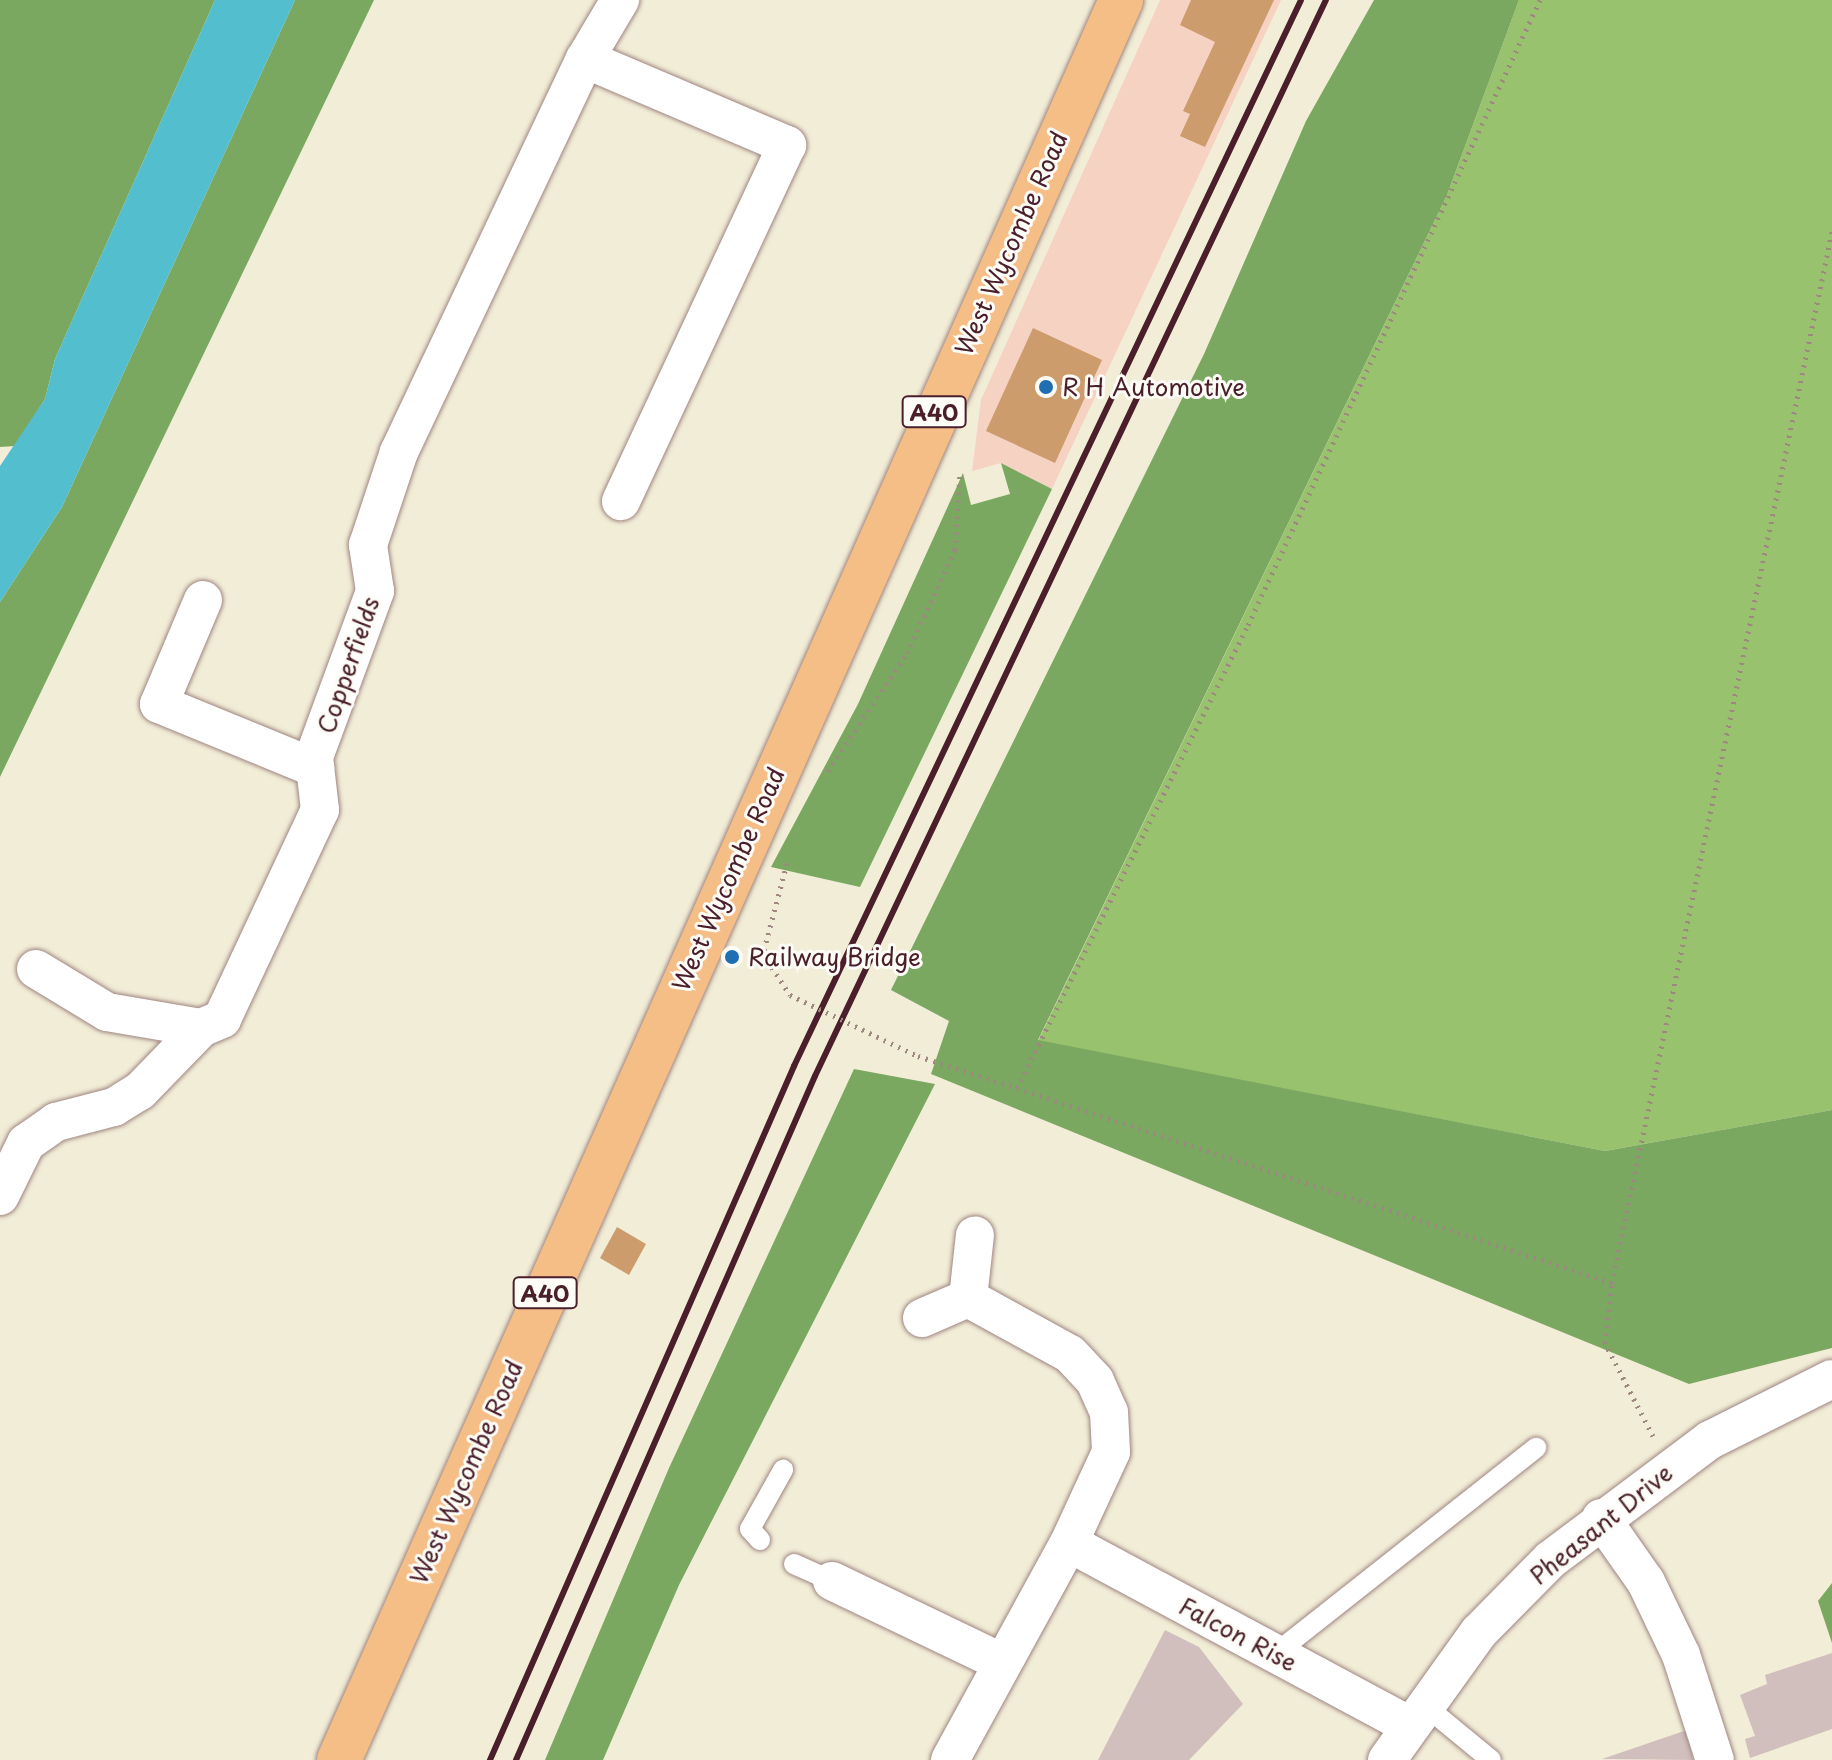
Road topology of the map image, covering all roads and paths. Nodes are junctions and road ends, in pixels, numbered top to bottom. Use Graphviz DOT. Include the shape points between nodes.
graph roads {
  1 [pos="620,0"];
  2 [pos="1121,0"];
  3 [pos="1540,0"];
  4 [pos="585,59"];
  5 [pos="1832,232"];
  6 [pos="958,457"];
  7 [pos="621,501"];
  8 [pos="203,600"];
  9 [pos="315,768"];
  10 [pos="824,776"];
  11 [pos="788,858"];
  12 [pos="36,969"];
  13 [pos="201,1028"];
  14 [pos="1017,1088"];
  15 [pos="0,1196"];
  16 [pos="975,1235"];
  17 [pos="1612,1283"];
  18 [pos="968,1298"];
  19 [pos="922,1318"];
  20 [pos="1832,1379"];
  21 [pos="1536,1448"];
  22 [pos="1669,1467"];
  23 [pos="783,1470"];
  24 [pos="1601,1518"];
  25 [pos="760,1540"];
  26 [pos="1069,1543"];
  27 [pos="794,1564"];
  28 [pos="832,1581"];
  29 [pos="1275,1654"];
  30 [pos="1001,1662"];
  31 [pos="1415,1714"];
  32 [pos="339,1760"];
  33 [pos="950,1760"];
  34 [pos="1387,1760"];
  35 [pos="1491,1760"];
  36 [pos="1715,1760"];
  1 -- 4 [label="street, Copperfields"];
  2 -- 32 [label="highway, West Wycombe Road / A40"];
  3 -- 14 [label="path" via="1235,654"];
  4 -- 7 [label="street" via="787,145"];
  4 -- 9 [label="street, Copperfields" via="399,452 368,545 375,591"];
  5 -- 17 [label="path"];
  6 -- 10 [label="path" via="955,550 907,653"];
  8 -- 9 [label="street" via="159,704"];
  9 -- 13 [label="street, Copperfields" via="320,810 222,1019"];
  11 -- 14 [label="path, bridge" via="763,954 790,995 918,1056"];
  12 -- 13 [label="street" via="107,1012"];
  13 -- 15 [label="street, Copperfields" via="140,1091 114,1107 56,1122 26,1143"];
  14 -- 17 [label="path"];
  16 -- 18 [label="street"];
  17 -- 22 [label="path" via="1605,1343"];
  18 -- 19 [label="street"];
  18 -- 26 [label="street" via="1070,1354 1095,1381 1109,1412 1111,1452"];
  20 -- 22 [label="street, Pheasant Drive"];
  21 -- 29 [label="lane"];
  22 -- 24 [label="street, Pheasant Drive"];
  23 -- 25 [label="lane" via="750,1529"];
  24 -- 31 [label="street, Pheasant Drive" via="1479,1632"];
  24 -- 36 [label="street" via="1646,1582 1681,1655"];
  26 -- 29 [label="street, Falcon Rise"];
  26 -- 30 [label="street"];
  27 -- 28 [label="lane"];
  28 -- 30 [label="street"];
  29 -- 31 [label="street, Falcon Rise"];
  30 -- 33 [label="street"];
  31 -- 34 [label="street, Pheasant Drive"];
  31 -- 35 [label="lane"];
}
